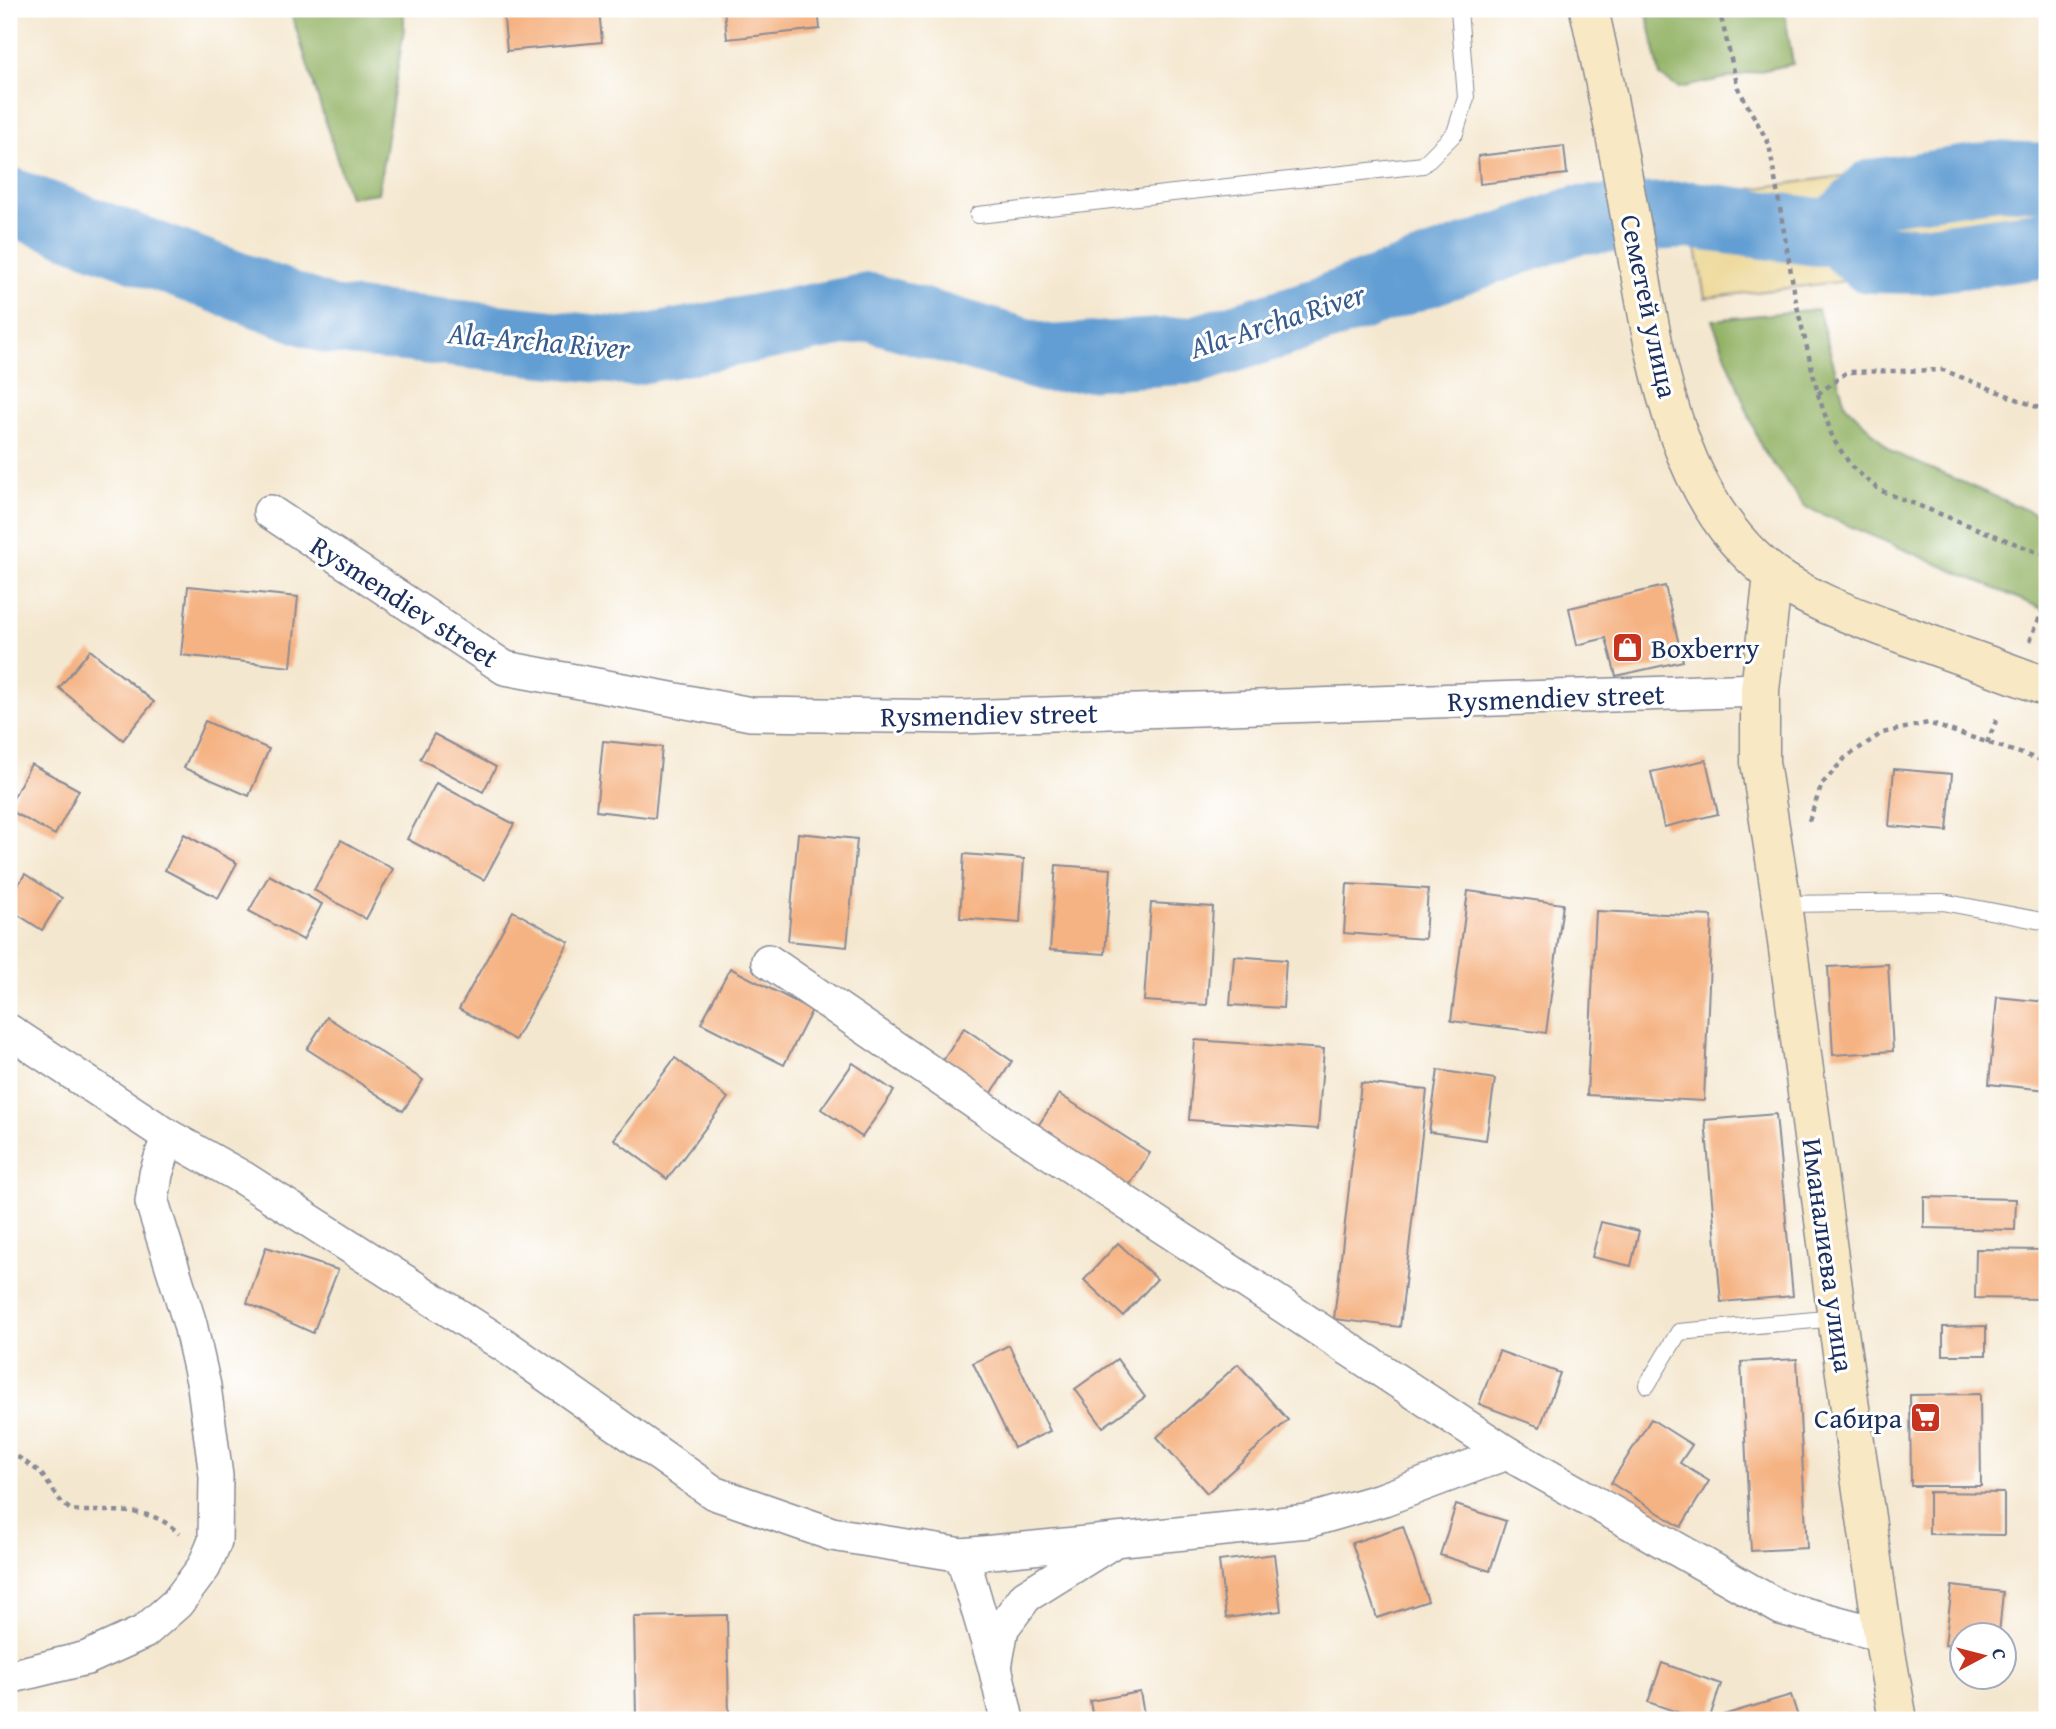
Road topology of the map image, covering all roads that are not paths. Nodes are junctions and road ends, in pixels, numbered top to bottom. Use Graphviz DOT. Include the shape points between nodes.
graph roads {
  1 [pos="1460,9"];
  2 [pos="1589,9"];
  3 [pos="978,215"];
  4 [pos="270,512"];
  5 [pos="1773,575"];
  6 [pos="2047,687"];
  7 [pos="1760,690"];
  8 [pos="1782,904"];
  9 [pos="2047,922"];
  10 [pos="768,961"];
  11 [pos="9,1031"];
  12 [pos="168,1136"];
  13 [pos="1837,1318"];
  14 [pos="1647,1384"];
  15 [pos="1507,1452"];
  16 [pos="1115,1541"];
  17 [pos="962,1555"];
  18 [pos="1883,1635"];
  19 [pos="995,1667"];
  20 [pos="9,1677"];
  21 [pos="1007,1720"];
  22 [pos="1898,1720"];
  1 -- 3 [label="lane" via="1466,98 1455,132 1423,165"];
  2 -- 5 [label="street, Семетей улица" via="1656,353 1683,448 1714,512"];
  4 -- 7 [label="street, Rysmendiev street" via="505,668 751,714 960,717"];
  5 -- 6 [label="street, Семетей улица" via="1840,611"];
  5 -- 7 [label="street, Иманалиева улица"];
  7 -- 8 [label="street, Иманалиева улица" via="1760,762"];
  8 -- 9 [label="lane" via="1943,902"];
  8 -- 13 [label="street, Иманалиева улица"];
  10 -- 15 [label="street" via="1005,1123"];
  11 -- 12 [label="street"];
  12 -- 17 [label="street" via="243,1178 504,1345 714,1493 832,1534"];
  12 -- 20 [label="street" via="152,1202 204,1385 216,1476 215,1541 204,1567 177,1603 144,1632 87,1658"];
  13 -- 14 [label="lane" via="1679,1332"];
  13 -- 18 [label="street, Иманалиева улица"];
  15 -- 16 [label="street" via="1384,1499 1308,1521"];
  15 -- 18 [label="street" via="1781,1608"];
  16 -- 17 [label="street"];
  16 -- 19 [label="street" via="1026,1596 1002,1628"];
  17 -- 19 [label="street"];
  18 -- 22 [label="street, Иманалиева улица"];
  19 -- 21 [label="street"];
}
